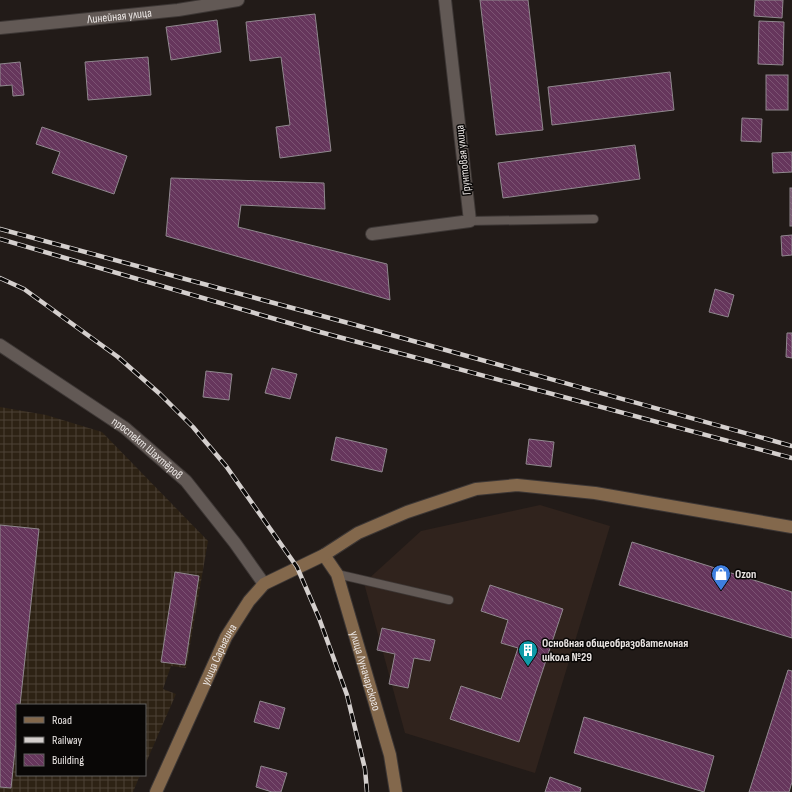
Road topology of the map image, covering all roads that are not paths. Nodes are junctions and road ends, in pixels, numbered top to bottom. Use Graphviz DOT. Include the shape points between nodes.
graph roads {
  1 [pos="238,0"];
  2 [pos="445,0"];
  3 [pos="0,28"];
  4 [pos="594,219"];
  5 [pos="470,221"];
  6 [pos="372,234"];
  7 [pos="0,345"];
  8 [pos="792,527"];
  9 [pos="324,555"];
  10 [pos="338,574"];
  11 [pos="264,584"];
  12 [pos="449,600"];
  13 [pos="156,792"];
  14 [pos="396,792"];
  1 -- 3 [label="street, Линейная улица" via="178,10"];
  2 -- 5 [label="street, Грунтовая улица"];
  4 -- 5 [label="lane"];
  5 -- 6 [label="street"];
  7 -- 11 [label="street, проспект Шахтёров" via="125,428 186,482"];
  8 -- 9 [label="main road, улица Сарыгина" via="595,492 517,485 476,489 407,512 358,533"];
  9 -- 10 [label="main road, улица Луначарского"];
  9 -- 11 [label="main road, улица Сарыгина"];
  10 -- 12 [label="lane"];
  10 -- 14 [label="main road, улица Луначарского" via="390,755"];
  11 -- 13 [label="main road, улица Сарыгина" via="249,601 226,637"];
}
